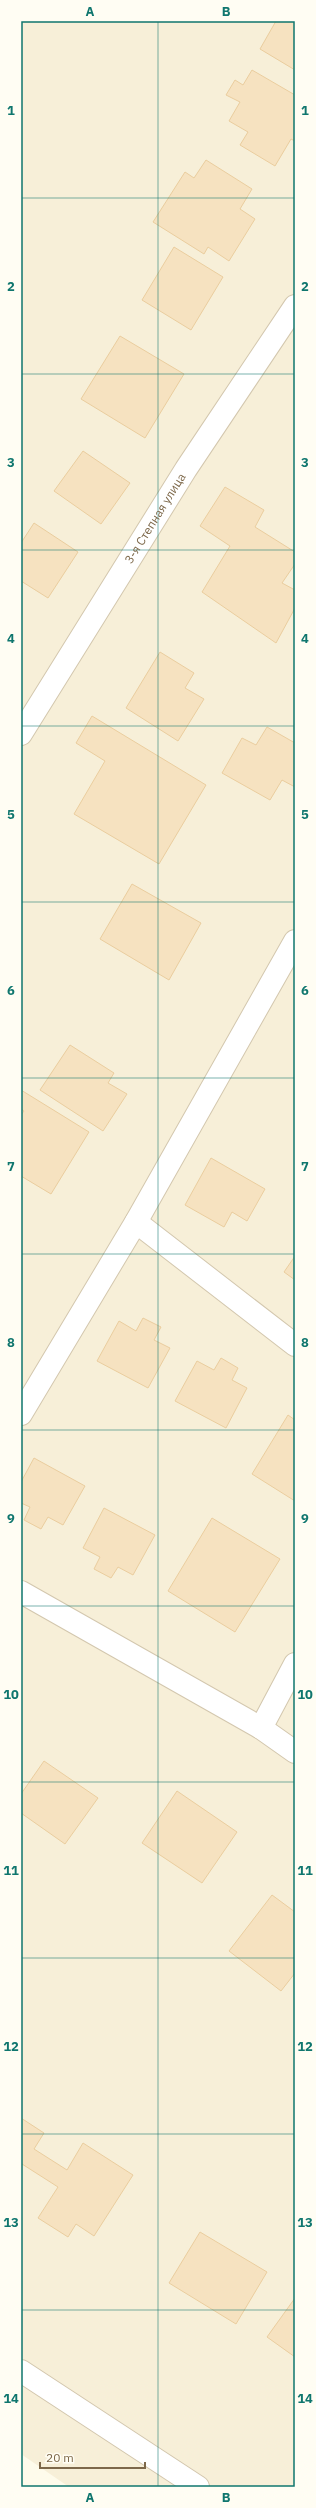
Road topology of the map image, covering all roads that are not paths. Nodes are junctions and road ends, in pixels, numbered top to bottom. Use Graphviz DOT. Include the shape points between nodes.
graph roads {
  1 [pos="295,306"];
  2 [pos="21,734"];
  3 [pos="295,941"];
  4 [pos="136,1222"];
  5 [pos="295,1345"];
  6 [pos="21,1414"];
  7 [pos="21,1592"];
  8 [pos="295,1664"];
  9 [pos="261,1728"];
  10 [pos="295,1752"];
  11 [pos="21,2371"];
  12 [pos="198,2487"];
  1 -- 2 [label="street, 3-я Степная улица" via="186,469"];
  3 -- 4 [label="street"];
  4 -- 5 [label="street"];
  4 -- 6 [label="street"];
  7 -- 9 [label="street"];
  8 -- 9 [label="street"];
  9 -- 10 [label="street"];
  11 -- 12 [label="street"];
}
